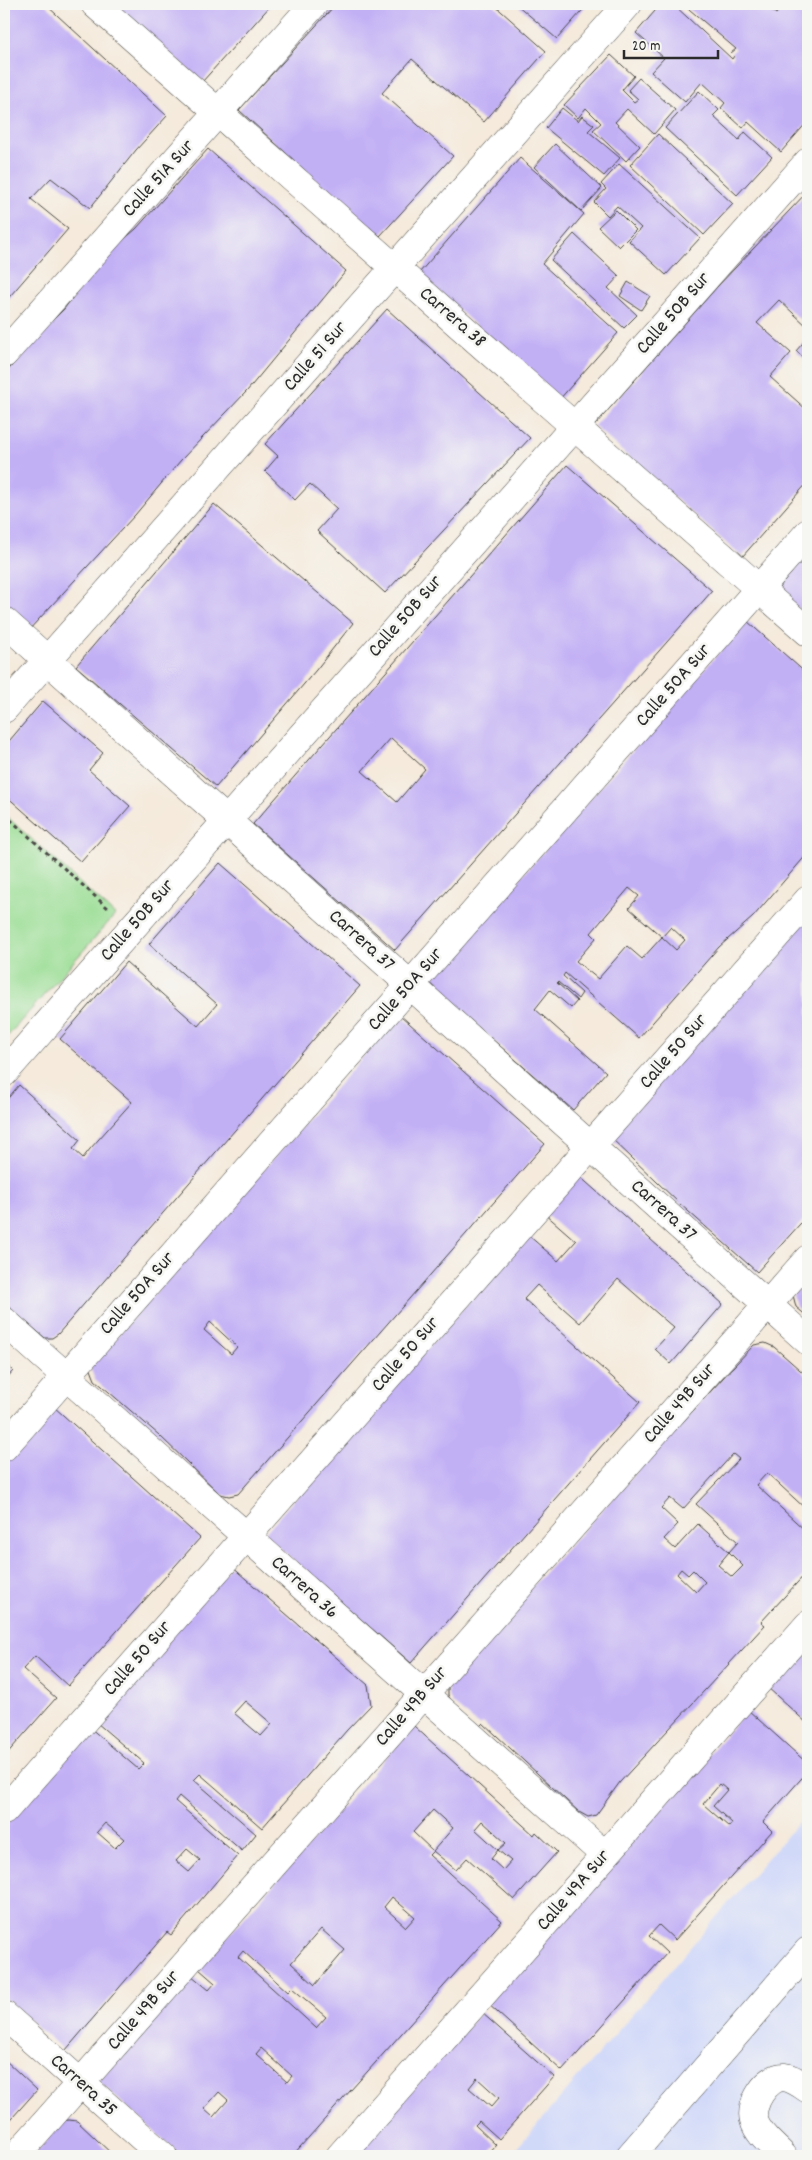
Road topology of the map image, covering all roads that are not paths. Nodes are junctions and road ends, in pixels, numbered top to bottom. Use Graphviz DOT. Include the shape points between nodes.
graph roads {
  1 [pos="96,4"];
  2 [pos="314,4"];
  3 [pos="628,4"];
  4 [pos="218,112"];
  5 [pos="808,162"];
  6 [pos="395,268"];
  7 [pos="4,354"];
  8 [pos="575,426"];
  9 [pos="808,533"];
  10 [pos="759,589"];
  11 [pos="4,621"];
  12 [pos="808,632"];
  13 [pos="48,660"];
  14 [pos="4,709"];
  15 [pos="226,820"];
  16 [pos="808,900"];
  17 [pos="411,985"];
  18 [pos="4,1073"];
  19 [pos="591,1146"];
  20 [pos="808,1259"];
  21 [pos="768,1305"];
  22 [pos="4,1321"];
  23 [pos="808,1341"];
  24 [pos="66,1376"];
  25 [pos="4,1447"];
  26 [pos="246,1536"];
  27 [pos="808,1625"];
  28 [pos="424,1694"];
  29 [pos="4,1810"];
  30 [pos="605,1855"];
  31 [pos="808,1951"];
  32 [pos="4,2015"];
  33 [pos="80,2084"];
  34 [pos="808,2089"];
  35 [pos="16,2156"];
  36 [pos="162,2156"];
  37 [pos="340,2156"];
  38 [pos="630,2156"];
  39 [pos="783,2156"];
  1 -- 4 [label="street, Carrera 38"];
  2 -- 4 [label="street, Calle 51A Sur"];
  3 -- 6 [label="street, Calle 51 Sur"];
  4 -- 6 [label="street, Carrera 38"];
  4 -- 7 [label="street, Calle 51A Sur"];
  5 -- 8 [label="street, Calle 50B Sur"];
  6 -- 8 [label="street, Carrera 38"];
  6 -- 13 [label="street, Calle 51 Sur"];
  8 -- 10 [label="street, Carrera 38"];
  8 -- 15 [label="street, Calle 50B Sur"];
  9 -- 10 [label="street, Calle 50A Sur"];
  10 -- 12 [label="street, Carrera 38"];
  10 -- 17 [label="street, Calle 50A Sur"];
  11 -- 13 [label="street, Carrera 37"];
  13 -- 14 [label="street, Calle 51 Sur"];
  13 -- 15 [label="street, Carrera 37"];
  15 -- 17 [label="street, Carrera 37"];
  15 -- 18 [label="street, Calle 50B Sur"];
  16 -- 19 [label="street, Calle 50 Sur"];
  17 -- 19 [label="street, Carrera 37"];
  17 -- 24 [label="street, Calle 50A Sur"];
  19 -- 21 [label="street, Carrera 37"];
  19 -- 26 [label="street, Calle 50 Sur"];
  20 -- 21 [label="street, Calle 49B Sur"];
  21 -- 23 [label="street, Carrera 37"];
  21 -- 28 [label="street, Calle 49B Sur"];
  22 -- 24 [label="street, Carrera 36"];
  24 -- 25 [label="street, Calle 50A Sur"];
  24 -- 26 [label="street, Carrera 36"];
  26 -- 28 [label="street, Carrera 36"];
  26 -- 29 [label="street, Calle 50 Sur"];
  27 -- 30 [label="street, Calle 49A Sur"];
  28 -- 30 [label="street, Carrera 36"];
  28 -- 33 [label="street, Calle 49B Sur"];
  30 -- 37 [label="street, Calle 49A Sur"];
  31 -- 38 [label="street"];
  32 -- 33 [label="street, Carrera 35"];
  33 -- 35 [label="street, Calle 49B Sur"];
  33 -- 36 [label="street, Carrera 35"];
  34 -- 39 [label="street" via="782,2077 770,2081 753,2106 754,2120 762,2134"];
}
